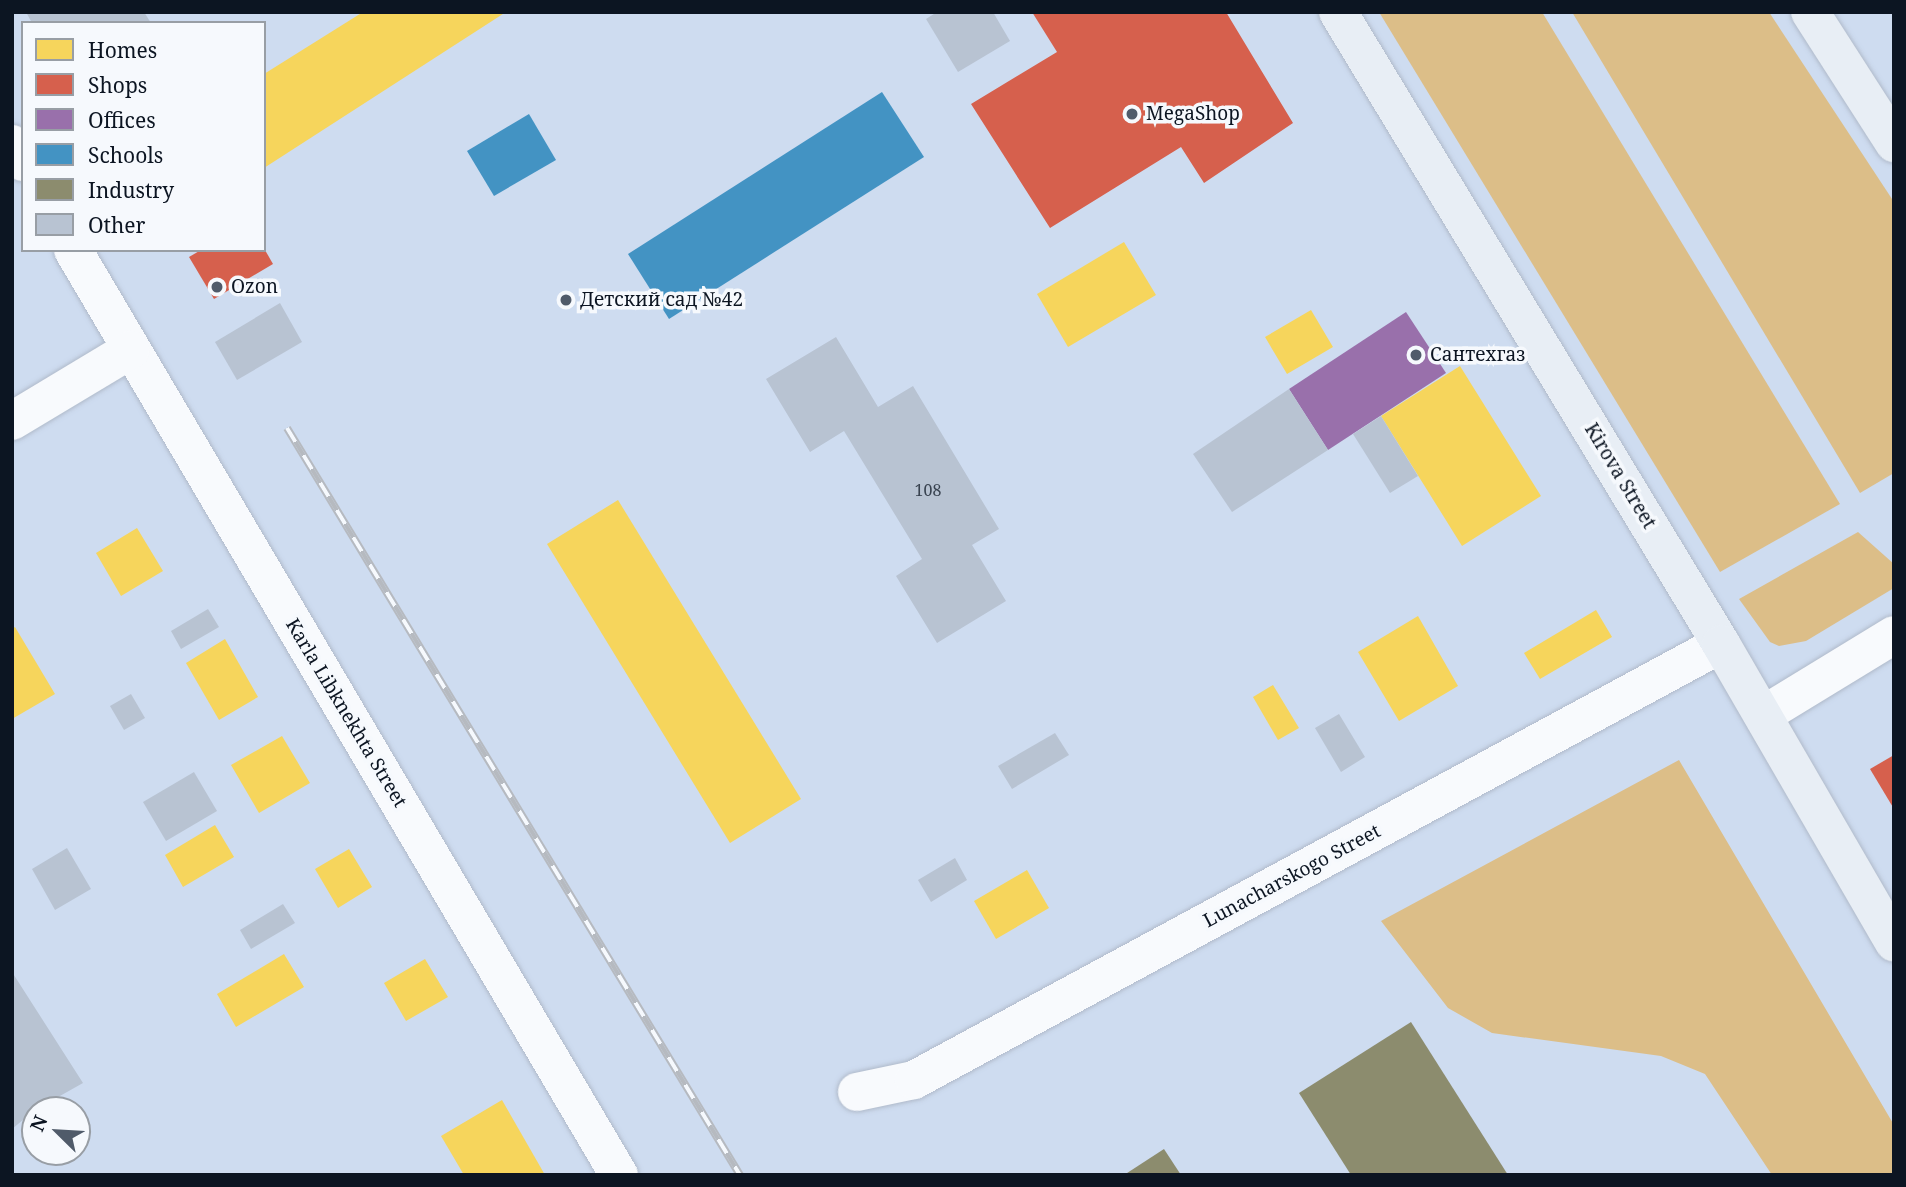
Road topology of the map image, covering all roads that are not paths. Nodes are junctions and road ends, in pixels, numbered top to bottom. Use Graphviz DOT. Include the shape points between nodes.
graph roads {
  1 [pos="1338,12"];
  2 [pos="1810,12"];
  3 [pos="1894,143"];
  4 [pos="74,252"];
  5 [pos="130,350"];
  6 [pos="12,421"];
  7 [pos="1894,635"];
  8 [pos="1721,644"];
  9 [pos="1763,715"];
  10 [pos="1894,943"];
  11 [pos="857,1092"];
  12 [pos="619,1175"];
  1 -- 8 [label="main road, Kirova Street"];
  2 -- 3 [label="main road"];
  4 -- 5 [label="street, Karla Libknekhta Street"];
  5 -- 6 [label="street"];
  5 -- 12 [label="street, Karla Libknekhta Street"];
  7 -- 9 [label="street"];
  8 -- 9 [label="main road, Kirova Street"];
  8 -- 11 [label="street, Lunacharskogo Street" via="914,1080"];
  9 -- 10 [label="main road, Kirova Street"];
}
